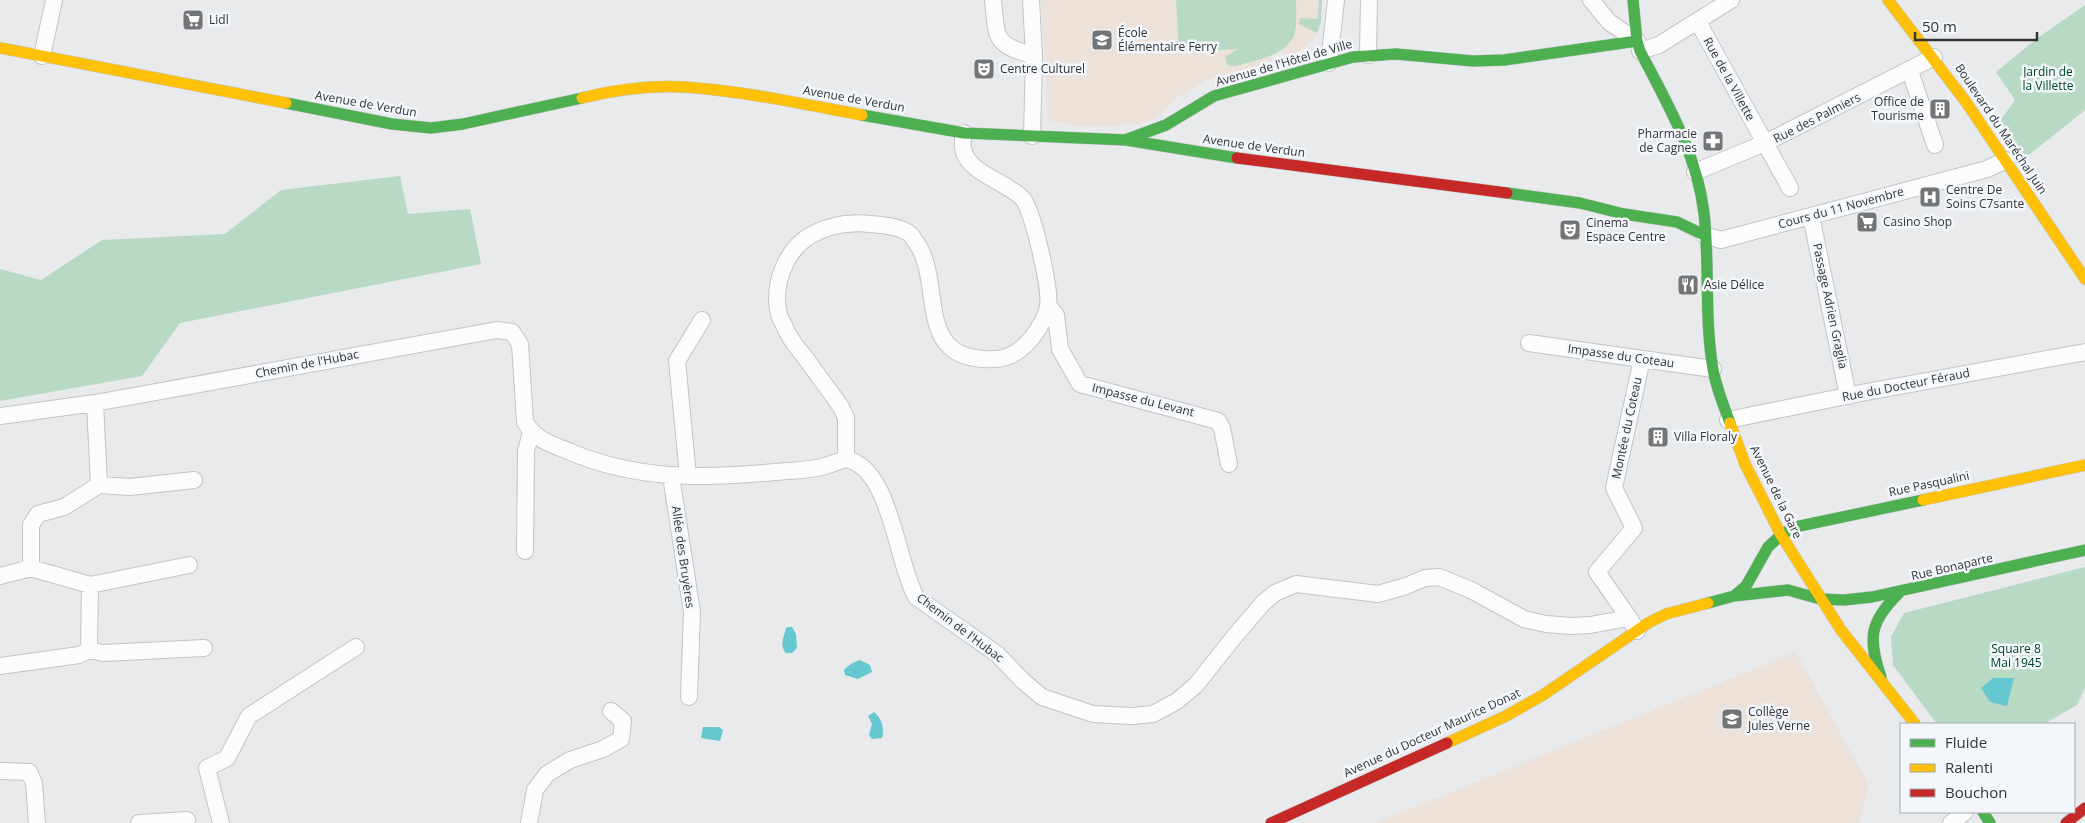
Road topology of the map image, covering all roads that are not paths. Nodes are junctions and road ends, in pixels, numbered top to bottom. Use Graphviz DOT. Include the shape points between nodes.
graph roads {
  1 [pos="54,0"];
  2 [pos="993,0"];
  3 [pos="1031,0"];
  4 [pos="1336,0"];
  5 [pos="1369,0"];
  6 [pos="1591,0"];
  7 [pos="1633,0"];
  8 [pos="1731,0"];
  9 [pos="1888,0"];
  10 [pos="1698,22"];
  11 [pos="1639,46"];
  12 [pos="0,48"];
  13 [pos="1368,55"];
  14 [pos="42,56"];
  15 [pos="1034,56"];
  16 [pos="1934,57"];
  17 [pos="1329,63"];
  18 [pos="1910,71"];
  19 [pos="1201,103"];
  20 [pos="964,133"];
  21 [pos="1032,136"];
  22 [pos="1126,140"];
  23 [pos="1765,143"];
  24 [pos="1935,145"];
  25 [pos="1200,153"];
  26 [pos="2006,160"];
  27 [pos="1696,172"];
  28 [pos="1790,188"];
  29 [pos="1811,216"];
  30 [pos="1704,236"];
  31 [pos="2085,279"];
  32 [pos="1048,305"];
  33 [pos="702,320"];
  34 [pos="1529,344"];
  35 [pos="2085,352"];
  36 [pos="1642,359"];
  37 [pos="1713,369"];
  38 [pos="1848,396"];
  39 [pos="95,403"];
  40 [pos="0,416"];
  41 [pos="1728,420"];
  42 [pos="530,432"];
  43 [pos="846,459"];
  44 [pos="1230,464"];
  45 [pos="2085,465"];
  46 [pos="671,476"];
  47 [pos="688,476"];
  48 [pos="194,480"];
  49 [pos="99,485"];
  50 [pos="1781,535"];
  51 [pos="2085,550"];
  52 [pos="525,551"];
  53 [pos="189,565"];
  54 [pos="31,568"];
  55 [pos="0,576"];
  56 [pos="90,585"];
  57 [pos="1899,593"];
  58 [pos="1734,596"];
  59 [pos="1820,599"];
  60 [pos="1633,624"];
  61 [pos="356,647"];
  62 [pos="204,648"];
  63 [pos="89,650"];
  64 [pos="0,666"];
  65 [pos="1885,688"];
  66 [pos="689,697"];
  67 [pos="611,711"];
  68 [pos="1914,723"];
  69 [pos="0,771"];
  70 [pos="2085,808"];
  71 [pos="1964,813"];
  72 [pos="187,820"];
  73 [pos="37,823"];
  74 [pos="140,823"];
  75 [pos="221,823"];
  76 [pos="529,823"];
  77 [pos="1271,823"];
  78 [pos="1951,823"];
  79 [pos="2066,823"];
  1 -- 14 [label="street"];
  2 -- 15 [label="street" via="997,36 1002,43"];
  3 -- 15 [label="street"];
  4 -- 17 [label="street"];
  5 -- 13 [label="street"];
  6 -- 11 [label="street" via="1609,22"];
  7 -- 11 [label="main road"];
  8 -- 10 [label="street"];
  9 -- 16 [label="main road, Boulevard du Maréchal Juin"];
  10 -- 11 [label="street" via="1660,45"];
  10 -- 23 [label="street, Rue de la Villette"];
  11 -- 13 [label="main road, Avenue de l'Hôtel de Ville" via="1473,62 1396,54"];
  11 -- 27 [label="main road, Avenue de la Gare" via="1678,123"];
  12 -- 14 [label="main road, Avenue de Verdun"];
  13 -- 17 [label="main road, Avenue de l'Hôtel de Ville"];
  14 -- 20 [label="main road, Avenue de Verdun" via="392,124 431,128 612,91 682,87 735,92"];
  15 -- 21 [label="street"];
  16 -- 18 [label="street, Rue des Palmiers"];
  16 -- 26 [label="main road, Boulevard du Maréchal Juin"];
  17 -- 19 [label="main road, Avenue de l'Hôtel de Ville" via="1214,96"];
  18 -- 23 [label="street, Rue des Palmiers"];
  18 -- 24 [label="street"];
  19 -- 22 [label="main road, Avenue de l'Hôtel de Ville" via="1166,125"];
  19 -- 25 [label="main road" via="1189,121 1190,133"];
  20 -- 21 [label="main road, Avenue de Verdun"];
  20 -- 32 [label="street" via="966,158 975,168 1023,199 1031,213"];
  21 -- 22 [label="main road, Avenue de Verdun"];
  22 -- 25 [label="main road, Avenue de Verdun"];
  23 -- 27 [label="street, Rue des Palmiers"];
  23 -- 28 [label="street, Rue de la Villette"];
  25 -- 30 [label="main road, Avenue de Verdun" via="1580,202 1624,214 1677,222"];
  26 -- 29 [label="street, Cours du 11 Novembre" via="1987,169"];
  26 -- 31 [label="main road, Boulevard du Maréchal Juin"];
  27 -- 30 [label="main road, Avenue de la Gare" via="1704,214"];
  29 -- 30 [label="street, Cours du 11 Novembre" via="1721,240"];
  29 -- 38 [label="street, Passage Adrien Graglia"];
  30 -- 37 [label="main road, Avenue de la Gare"];
  32 -- 43 [label="street" via="1030,342 1016,352 998,359 966,356 951,348 941,334 934,315 921,248 909,233 893,226 864,223 838,224 811,235 794,250 782,270 777,292 779,314 789,337 841,406 846,418"];
  32 -- 44 [label="street, Impasse du Levant" via="1056,315 1060,349 1080,384 1218,421"];
  33 -- 47 [label="street" via="677,361"];
  34 -- 36 [label="street, Impasse du Coteau"];
  35 -- 38 [label="street, Rue du Docteur Féraud"];
  36 -- 37 [label="street, Impasse du Coteau"];
  36 -- 60 [label="street, Montée du Coteau" via="1614,488 1634,528 1597,572"];
  37 -- 41 [label="main road, Avenue de la Gare"];
  38 -- 41 [label="street, Rue du Docteur Féraud"];
  39 -- 40 [label="street, Chemin de l'Hubac"];
  39 -- 42 [label="street, Chemin de l'Hubac" via="498,330 512,332 520,344 525,422"];
  39 -- 49 [label="street"];
  41 -- 50 [label="main road, Avenue de la Gare" via="1745,464"];
  42 -- 46 [label="street" via="606,466"];
  42 -- 52 [label="street, Chemin de l'Hubac" via="526,451"];
  43 -- 47 [label="street" via="824,467 738,476"];
  43 -- 60 [label="street, Chemin de l'Hubac" via="862,465 877,483 908,584 916,598 997,654 1042,697 1094,714 1153,714 1177,701 1196,685 1263,603 1275,593 1296,584 1378,594 1424,578 1439,577 1471,590 1524,619 1572,626"];
  45 -- 50 [label="main road, Rue Pasqualini" via="1803,525"];
  46 -- 47 [label="street"];
  46 -- 66 [label="street, Allée des Bruyères" via="692,612"];
  48 -- 49 [label="street" via="130,487"];
  49 -- 54 [label="street" via="64,507 38,514 31,525"];
  50 -- 58 [label="main road" via="1768,547 1746,586"];
  50 -- 59 [label="main road, Avenue de la Gare"];
  51 -- 57 [label="main road, Rue Bonaparte"];
  53 -- 56 [label="street"];
  54 -- 55 [label="street"];
  54 -- 56 [label="street"];
  56 -- 63 [label="street"];
  57 -- 59 [label="main road, Avenue du Docteur Maurice Donat" via="1858,599"];
  57 -- 65 [label="main road, Rue Bonaparte" via="1878,614 1872,634 1874,658"];
  58 -- 59 [label="main road, Avenue du Docteur Maurice Donat" via="1788,590"];
  58 -- 60 [label="main road, Avenue du Docteur Maurice Donat"];
  59 -- 65 [label="main road, Avenue de la Gare" via="1849,643"];
  60 -- 77 [label="main road, Avenue du Docteur Maurice Donat" via="1543,695 1506,716"];
  61 -- 75 [label="street" via="248,716 227,758 207,768"];
  62 -- 63 [label="street" via="103,653"];
  63 -- 64 [label="street" via="79,655"];
  65 -- 68 [label="main road, Avenue de la Gare"];
  67 -- 76 [label="street" via="623,720 621,739 570,760 547,774 536,790"];
  69 -- 73 [label="street" via="29,772 34,783"];
  70 -- 79 [label="main road"];
  71 -- 78 [label="street"];
  72 -- 74 [label="street"];
}
